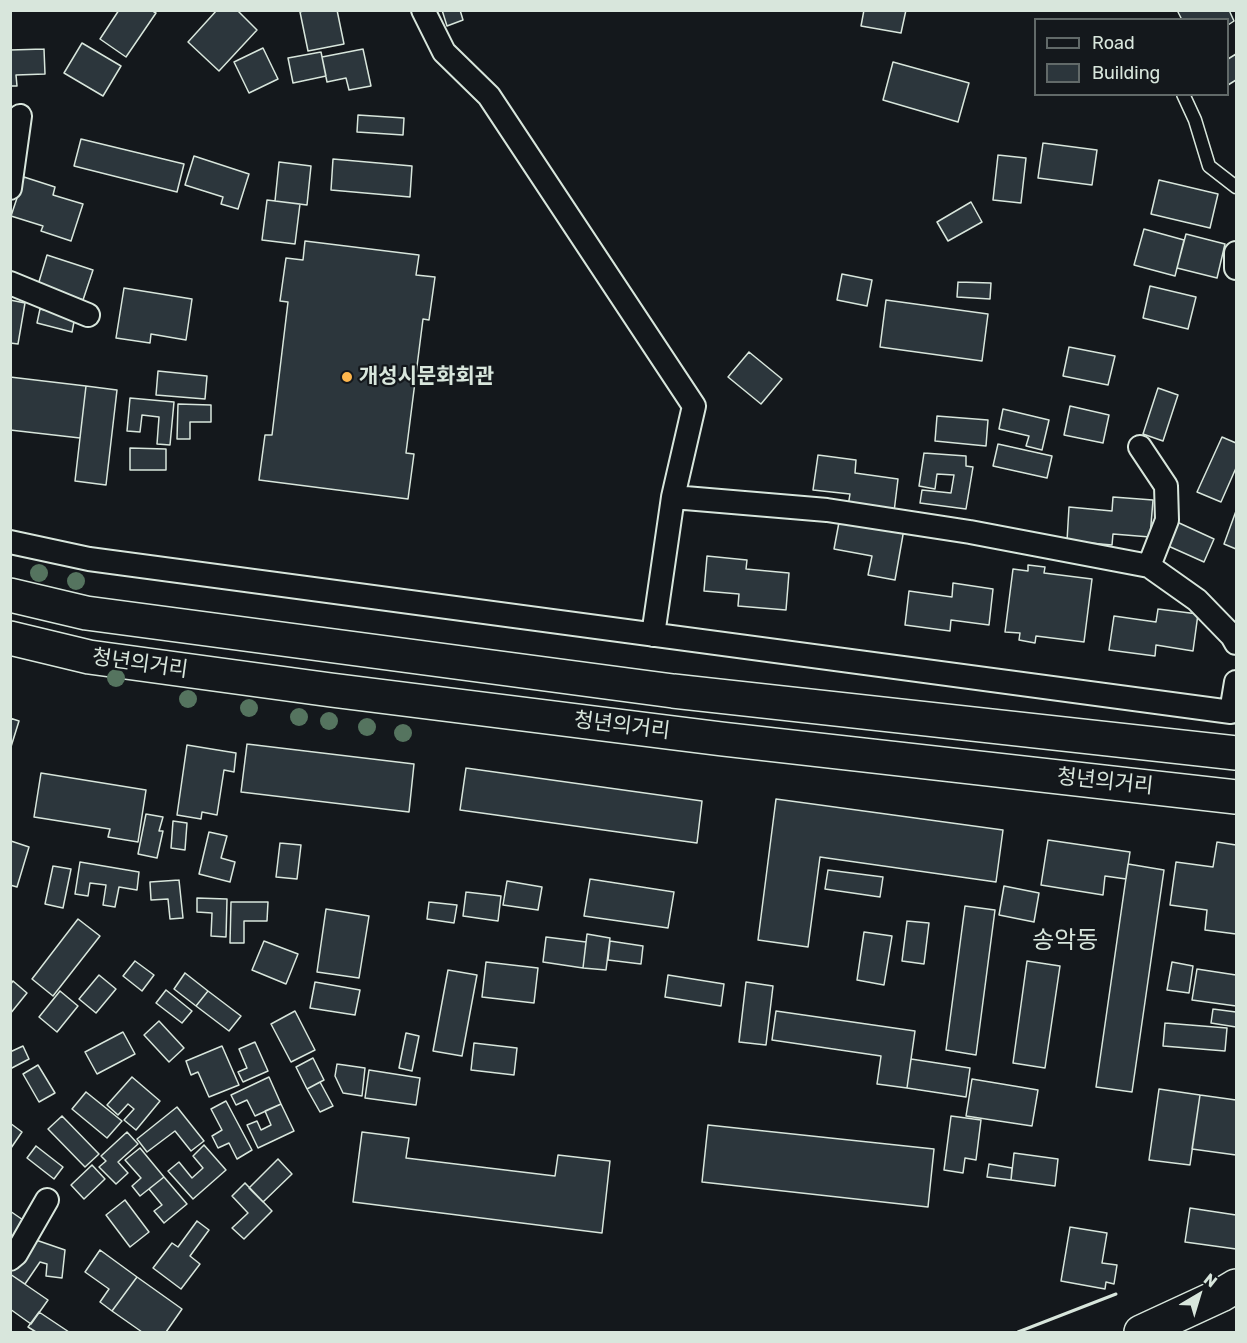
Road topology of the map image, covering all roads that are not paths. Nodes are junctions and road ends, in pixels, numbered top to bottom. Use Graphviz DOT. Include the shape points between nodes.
graph roads {
  1 [pos="423,10"];
  2 [pos="1184,96"];
  3 [pos="20,116"];
  4 [pos="1236,187"];
  5 [pos="10,188"];
  6 [pos="1236,253"];
  7 [pos="1236,268"];
  8 [pos="10,283"];
  9 [pos="88,315"];
  10 [pos="1140,447"];
  11 [pos="673,497"];
  12 [pos="10,542"];
  13 [pos="1149,566"];
  14 [pos="10,595"];
  15 [pos="653,635"];
  16 [pos="10,638"];
  17 [pos="1236,643"];
  18 [pos="1236,682"];
  19 [pos="1234,712"];
  20 [pos="1236,753"];
  21 [pos="1236,797"];
  22 [pos="46,1200"];
  23 [pos="10,1259"];
  24 [pos="1236,1286"];
  25 [pos="1141,1332"];
  1 -- 11 [label="street" via="444,52 489,96 694,406"];
  2 -- 4 [label="lane" via="1209,166"];
  3 -- 5 [label="street"];
  6 -- 7 [label="street"];
  8 -- 9 [label="street"];
  10 -- 13 [label="street" via="1166,486 1167,520"];
  11 -- 13 [label="street" via="827,510"];
  11 -- 15 [label="street"];
  12 -- 15 [label="street" via="89,558"];
  13 -- 17 [label="street" via="1197,600"];
  14 -- 20 [label="main road, 청년의거리" via="86,613 674,691"];
  15 -- 19 [label="street"];
  16 -- 21 [label="main road, 청년의거리" via="89,657 331,690"];
  18 -- 19 [label="street"];
  22 -- 23 [label="street"];
  24 -- 25 [label="main road"];
}
